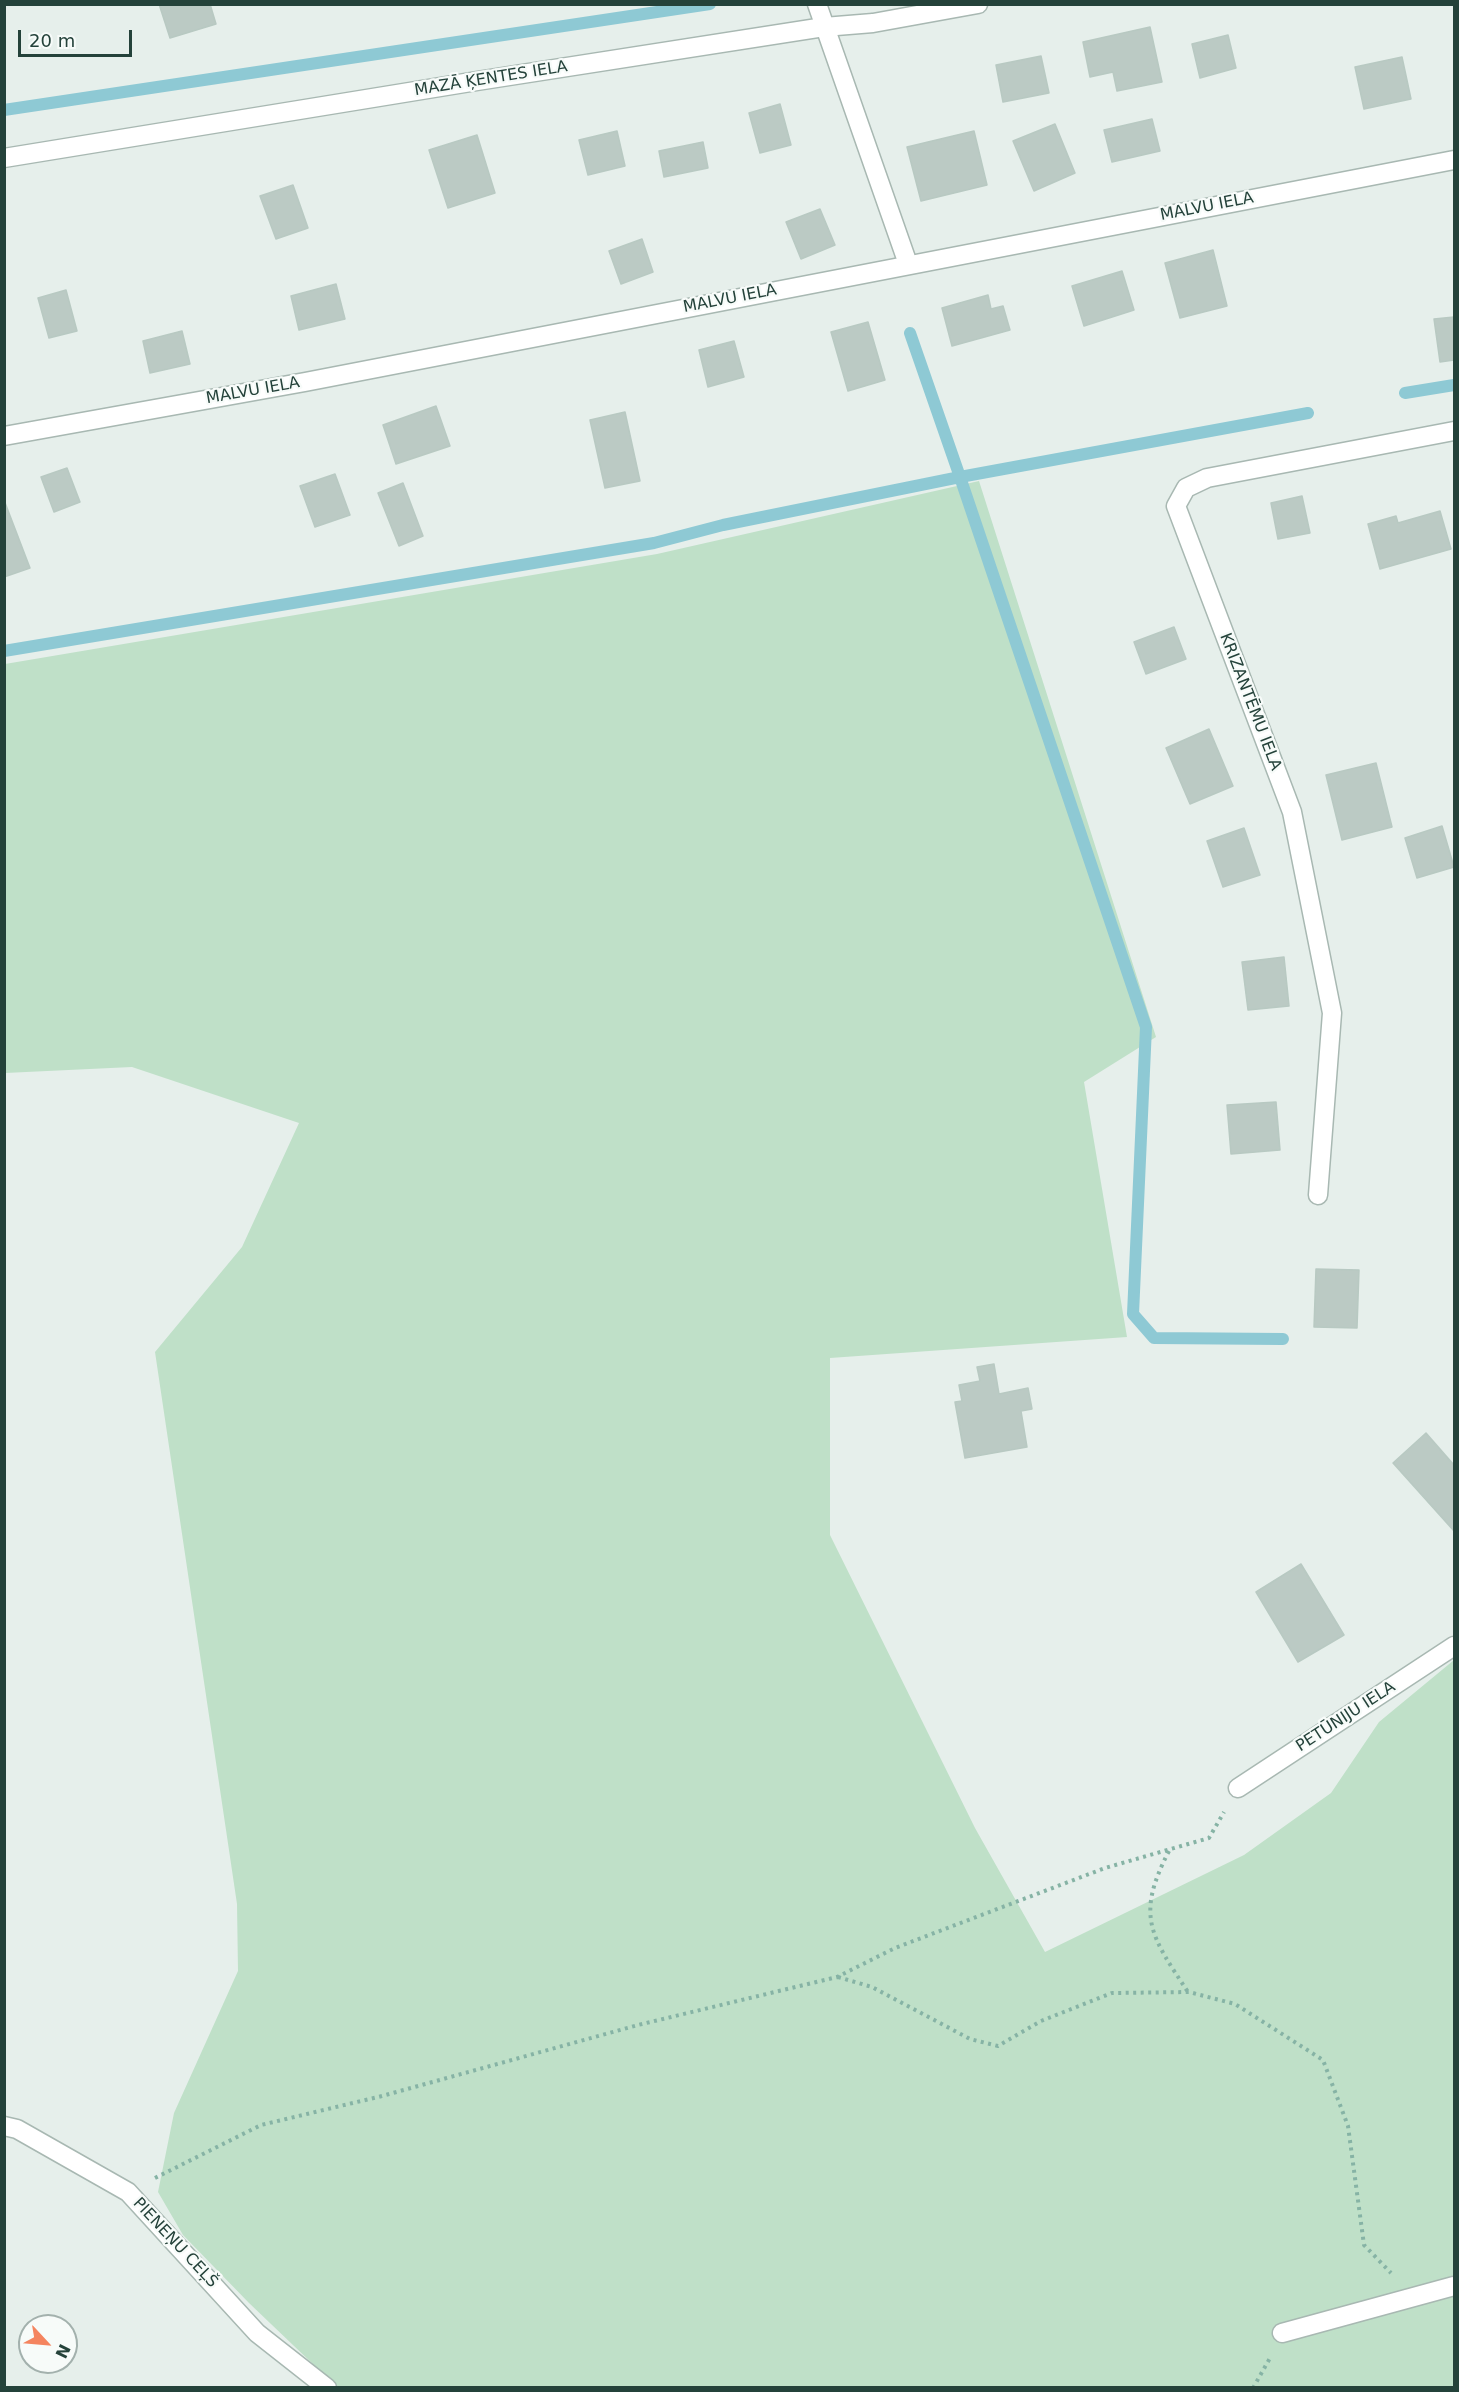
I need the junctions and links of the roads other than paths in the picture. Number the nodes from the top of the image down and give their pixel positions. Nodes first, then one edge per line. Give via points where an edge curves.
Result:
1 (817, 4) edge
2 (978, 4) edge
3 (824, 27) junction
4 (4, 158) edge
5 (1455, 160) edge
6 (908, 264) junction
7 (1455, 431) edge
8 (4, 436) edge
9 (1318, 1195) dead end
10 (1455, 1646) edge
11 (1238, 1788) road end
12 (4, 2126) edge
13 (1455, 2286) edge
14 (1282, 2333) dead end
15 (327, 2388) edge

1 - 3 street
2 - 3 street, MAZĀ ĶENTES IELA via 873,23
3 - 4 street, MAZĀ ĶENTES IELA
3 - 6 street
5 - 6 street, MALVU IELA
6 - 8 street, MALVU IELA via 305,382
7 - 9 street, KRIZANTĒMU IELA via 1207,478 1186,488 1176,506 1292,812 1332,1013
10 - 11 street, PETŪNIJU IELA
12 - 15 street, PIENEŅU CEĻŠ via 17,2129 128,2192 257,2333
13 - 14 street

